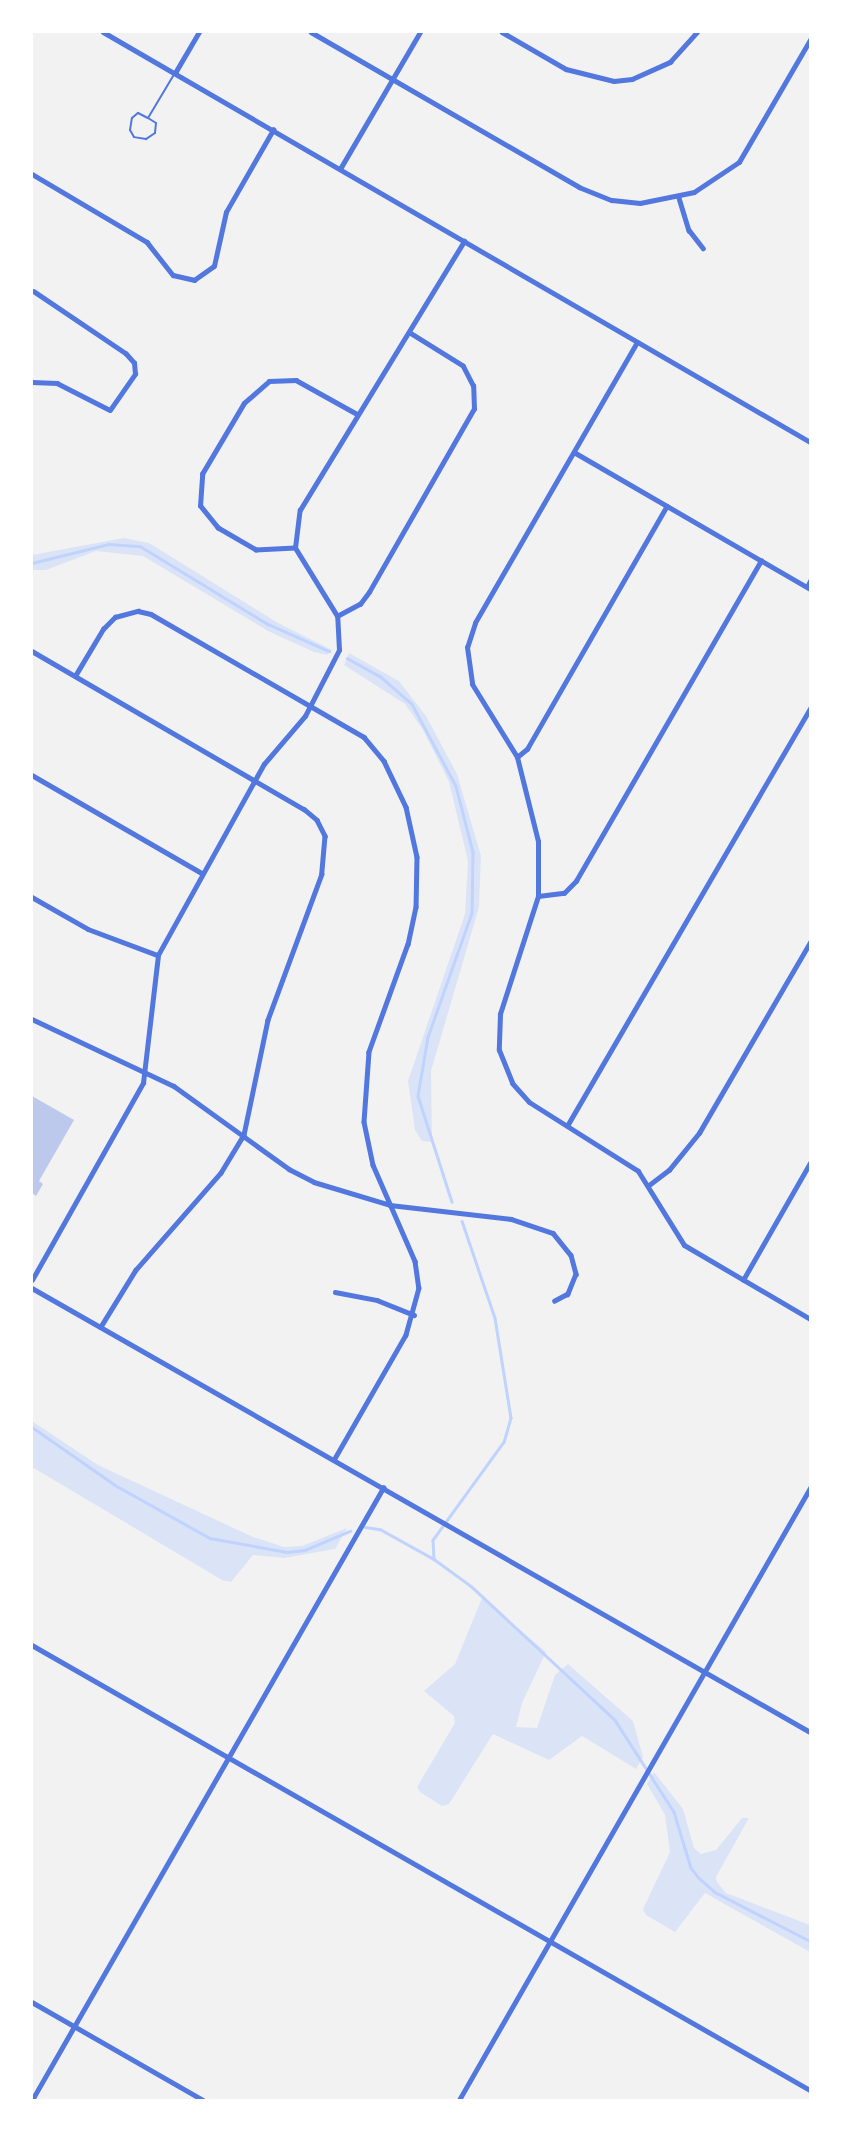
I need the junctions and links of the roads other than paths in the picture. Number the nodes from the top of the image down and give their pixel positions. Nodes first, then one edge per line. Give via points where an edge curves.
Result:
1 (103, 32) edge
2 (199, 32) edge
3 (311, 32) edge
4 (420, 32) edge
5 (502, 32) edge
6 (698, 32) edge
7 (810, 40) edge
8 (175, 73) junction
9 (392, 79) junction
10 (148, 118) junction
11 (273, 130) junction
12 (340, 169) junction
13 (32, 174) edge
14 (679, 198) junction
15 (464, 241) junction
16 (703, 248) dead end
17 (34, 292) dead end
18 (410, 333) junction
19 (637, 342) junction
20 (32, 382) edge
21 (357, 414) junction
22 (810, 442) edge
23 (574, 452) junction
24 (667, 506) junction
25 (295, 548) junction
26 (761, 561) junction
27 (810, 581) edge
28 (809, 588) edge
29 (337, 616) junction
30 (32, 651) edge
31 (75, 676) junction
32 (311, 706) junction
33 (810, 708) edge
34 (517, 757) junction
35 (32, 775) edge
36 (254, 780) junction
37 (202, 873) junction
38 (538, 896) junction
39 (32, 897) edge
40 (810, 942) edge
41 (158, 955) junction
42 (32, 1019) edge
43 (146, 1072) junction
44 (567, 1126) junction
45 (244, 1135) junction
46 (810, 1163) edge
47 (649, 1185) junction
48 (390, 1205) junction
49 (32, 1280) edge
50 (743, 1280) junction
51 (32, 1287) edge
52 (334, 1292) dead end
53 (555, 1301) dead end
54 (414, 1315) junction
55 (810, 1319) edge
56 (101, 1327) junction
57 (334, 1460) junction
58 (383, 1488) junction
59 (810, 1488) edge
60 (32, 1645) edge
61 (704, 1671) junction
62 (810, 1732) edge
63 (229, 1757) junction
64 (550, 1941) junction
65 (32, 2002) edge
66 (74, 2026) junction
67 (810, 2090) edge
68 (32, 2100) edge
69 (203, 2101) edge
70 (459, 2101) edge

1 - 8 street
2 - 8 street
3 - 9 street
4 - 9 street
5 - 6 street via 582,76 632,79 670,62
7 - 14 street via 749,150 716,181
8 - 10 lane
8 - 11 street
9 - 12 street
9 - 14 street via 595,195 640,203
10 - 10 lane via 156,123 155,133 146,139 134,137 132,118 138,113
11 - 12 street
11 - 13 street via 226,212 214,265 194,280 173,275 147,242
12 - 15 street
14 - 16 street via 689,230
15 - 18 street
15 - 19 street
17 - 20 street via 125,354 134,363 135,374 110,410 57,383
18 - 21 street
18 - 29 street via 463,366 473,386 474,409 369,592 360,604
19 - 22 street
19 - 23 street
21 - 25 street via 300,510
21 - 25 street via 306,384 269,381 244,403 202,474 200,506 218,528 256,550
23 - 24 street
23 - 34 street via 475,623 467,646 472,684
24 - 26 street
24 - 34 street via 527,749
25 - 29 street
26 - 28 street
26 - 38 street via 576,881 564,893
27 - 28 street
29 - 32 street via 340,650
30 - 31 street
31 - 32 street via 107,624 138,611 160,618
31 - 36 street
32 - 36 street
32 - 48 street via 373,747 401,792 415,841 416,907 408,944 369,1052 363,1099 368,1146
33 - 44 street
34 - 38 street via 534,815
35 - 37 street
36 - 37 street
36 - 45 street via 311,814 325,845 310,913 268,1020
37 - 41 street
38 - 44 street via 500,1014 498,1039 507,1074 518,1091
39 - 41 street via 88,929
40 - 47 street via 699,1133 669,1170
41 - 43 street via 150,989
42 - 43 street
43 - 45 street via 202,1102
43 - 49 street via 130,1109
44 - 47 street via 626,1160
45 - 48 street via 314,1182
45 - 56 street via 220,1173 136,1270
46 - 50 street
47 - 50 street via 684,1245
48 - 53 street via 512,1219 553,1233 571,1255 576,1273 568,1294
48 - 54 street via 415,1261 419,1288
50 - 55 street
51 - 56 street
52 - 54 street via 377,1300
54 - 57 street
56 - 57 street
57 - 58 street
58 - 61 street
58 - 63 street
59 - 61 street
60 - 63 street
61 - 62 street
61 - 64 street
63 - 64 street
63 - 66 street
64 - 67 street
64 - 70 street
65 - 66 street
66 - 68 street
66 - 69 street

